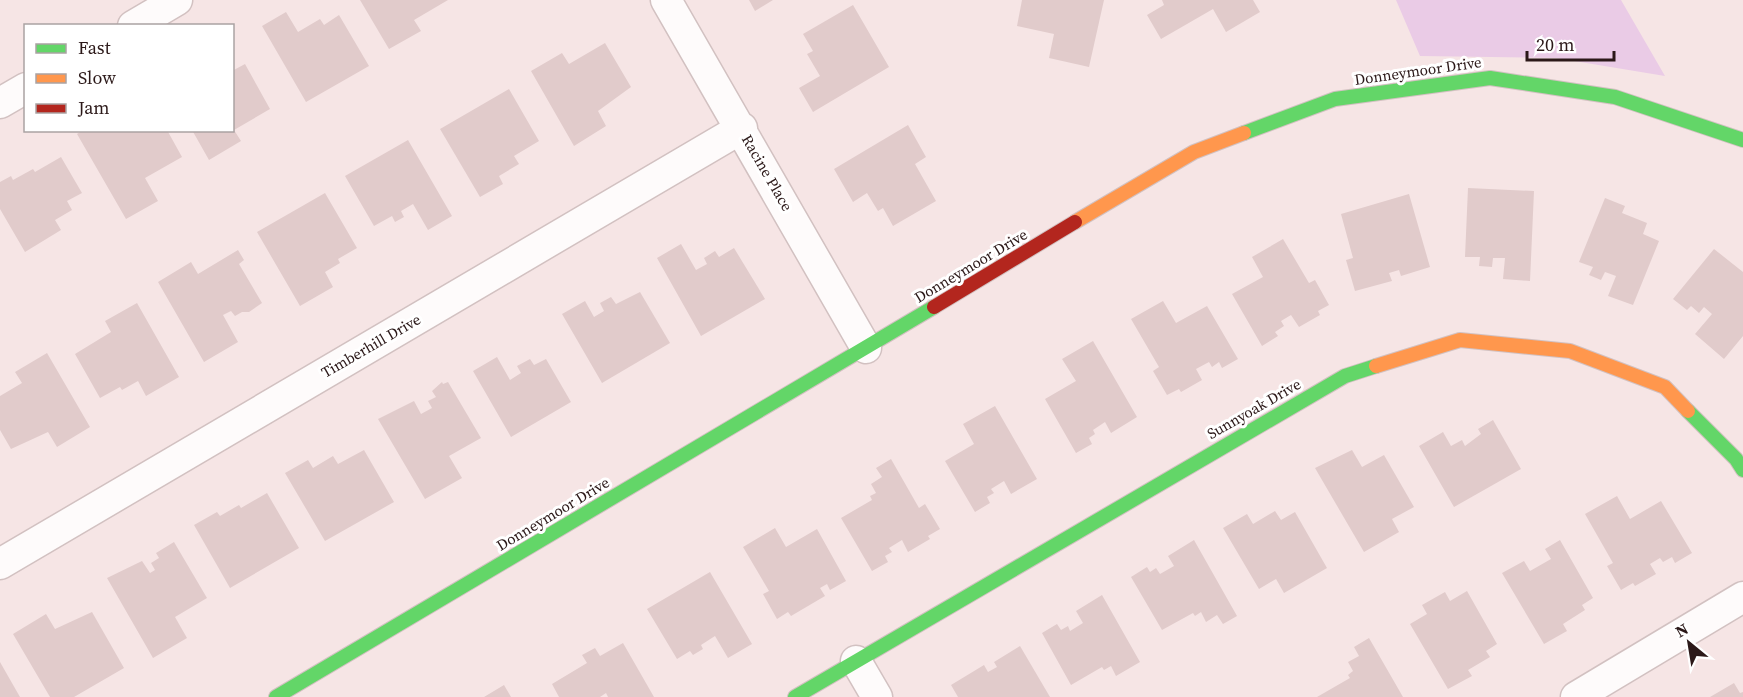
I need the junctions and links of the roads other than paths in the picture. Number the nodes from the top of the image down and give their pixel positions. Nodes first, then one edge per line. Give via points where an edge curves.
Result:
1 (177, 0) edge
2 (666, 0) edge
3 (136, 24) edge
4 (24, 89) edge
5 (0, 103) edge
6 (742, 128) junction
7 (1743, 140) edge
8 (866, 348) junction
9 (1743, 470) edge
10 (0, 564) edge
11 (1743, 597) edge
12 (856, 661) junction
13 (276, 697) edge
14 (795, 697) edge
15 (877, 697) edge
16 (1576, 697) edge

1 - 3 street
2 - 6 street, Racine Place
4 - 5 street
6 - 8 street, Racine Place
6 - 10 street, Timberhill Drive
7 - 8 street, Donneymoor Drive via 1615,97 1490,78 1335,99 1194,152
8 - 13 street, Donneymoor Drive
9 - 12 street, Sunnyoak Drive via 1665,387 1570,351 1460,340 1345,376
11 - 16 street
12 - 14 street, Sunnyoak Drive
12 - 15 street

